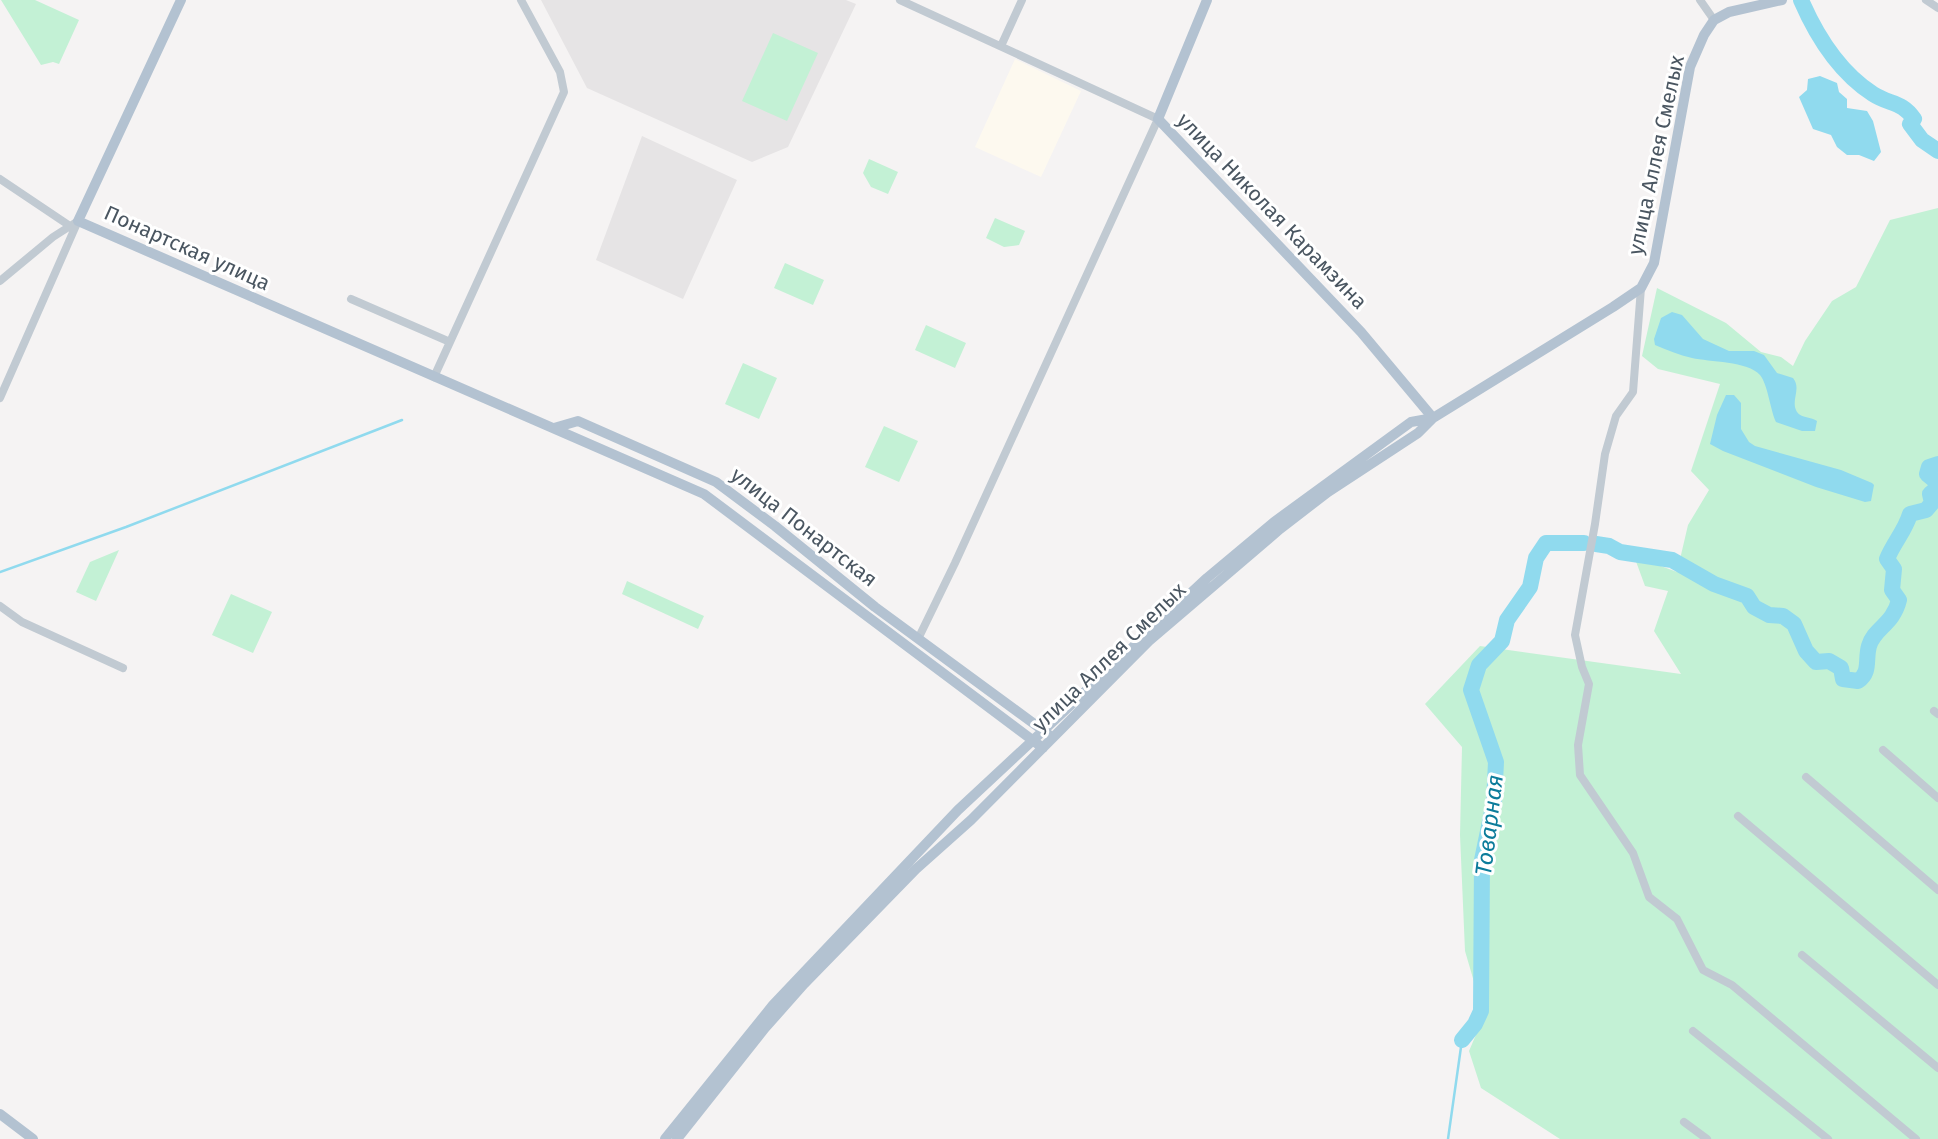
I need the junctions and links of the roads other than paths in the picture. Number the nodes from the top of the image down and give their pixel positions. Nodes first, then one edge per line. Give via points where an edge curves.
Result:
1 (181, 0) edge
2 (521, 0) edge
3 (900, 0) edge
4 (1022, 0) edge
5 (1207, 0) edge
6 (1700, 0) edge
7 (1782, 0) edge
8 (1926, 0) edge
9 (1938, 8) edge
10 (1714, 20) junction
11 (1001, 46) junction
12 (1158, 118) junction
13 (0, 179) edge
14 (74, 224) junction
15 (0, 281) edge
16 (1641, 288) junction
17 (352, 299) dead end
18 (281, 311) joint
19 (450, 342) junction
20 (434, 377) junction
21 (0, 398) edge
22 (1433, 418) junction
23 (578, 421) junction
24 (554, 428) junction
25 (571, 436) junction
26 (0, 606) edge
27 (875, 607) junction
28 (867, 618) junction
29 (918, 639) junction
30 (123, 668) dead end
31 (1042, 730) junction
32 (1053, 738) junction
33 (1031, 740) junction
34 (1043, 748) junction
35 (1883, 750) dead end
36 (1806, 777) dead end
37 (1938, 798) edge
38 (1738, 816) dead end
39 (1938, 890) edge
40 (1802, 955) dead end
41 (1938, 985) edge
42 (1693, 1031) dead end
43 (1938, 1068) edge
44 (0, 1114) edge
45 (1684, 1122) dead end
46 (33, 1139) edge
47 (665, 1139) edge
48 (677, 1139) edge
49 (1707, 1139) edge
50 (1828, 1139) edge
51 (1916, 1139) edge

1 - 14 main road
2 - 19 street via 560,72 564,92
3 - 11 street, улица Николая Карамзина
4 - 11 street
5 - 12 main road
6 - 10 street
7 - 10 main road
8 - 9 street
10 - 16 main road, улица Аллея Смелых via 1690,67 1656,254
11 - 12 street, улица Николая Карамзина
12 - 22 main road, улица Николая Карамзина via 1361,332
12 - 29 street
13 - 14 street, Понартская улица
14 - 15 street
14 - 18 main road, Понартская улица
14 - 21 street
16 - 22 main road, улица Аллея Смелых
16 - 51 street, улица Аллея Смелых via 1633,392 1616,416 1605,454 1575,635 1589,684 1578,745 1580,775 1633,853 1648,897 1677,919 1703,970 1732,985
17 - 19 street
18 - 20 main road, улица Понартская
19 - 20 street
20 - 24 main road, улица Понартская
22 - 31 main road via 1411,422 1274,522
22 - 32 main road, улица Аллея Смелых via 1418,433 1328,492 1223,576 1149,641
23 - 24 main road
23 - 25 main road
23 - 27 main road, улица Понартская via 716,482
24 - 25 main road, улица Понартская
25 - 28 main road, улица Понартская via 704,494
26 - 30 street via 23,622
27 - 28 main road, улица Понартская
27 - 29 main road, улица Понартская
28 - 33 main road, улица Понартская
29 - 31 main road, улица Понартская
31 - 32 main road, улица Понартская
31 - 33 main road
32 - 34 main road, улица Аллея Смелых
33 - 34 main road, улица Понартская
33 - 47 main road via 773,1005
34 - 48 main road, улица Аллея Смелых via 804,984
35 - 37 street
36 - 39 street
38 - 41 street
40 - 43 street
42 - 50 street
44 - 46 main road
45 - 49 street

